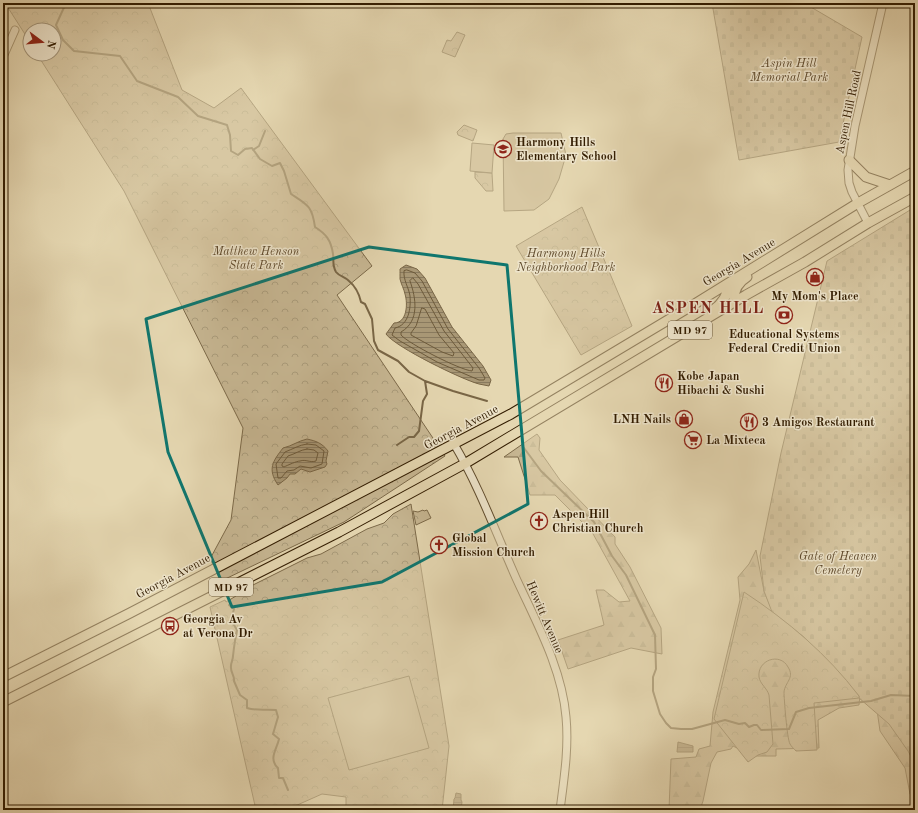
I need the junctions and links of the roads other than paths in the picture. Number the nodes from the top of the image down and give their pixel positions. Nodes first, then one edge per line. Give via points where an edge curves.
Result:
1 (883, 3) edge
2 (15, 30) dead end
3 (3, 57) edge
4 (849, 160) junction
5 (915, 171) edge
6 (890, 185) junction
7 (915, 197) edge
8 (858, 203) junction
9 (868, 223) junction
10 (772, 256) junction
11 (3, 270) edge
12 (729, 283) junction
13 (734, 303) junction
14 (3, 318) edge
15 (679, 337) junction
16 (454, 444) junction
17 (466, 463) junction
18 (3, 676) edge
19 (3, 702) edge
20 (560, 810) edge

1 - 4 street, Aspen Hill Road
2 - 3 street
4 - 6 main road via 866,177
4 - 8 street, Aspen Hill Road via 849,183
5 - 6 main road, Georgia Avenue / MD 97
6 - 8 main road, Georgia Avenue / MD 97
7 - 9 main road, MD 97
8 - 9 street, Aspen Hill Road
8 - 10 main road, Georgia Avenue / MD 97
9 - 13 main road, MD 97
10 - 12 main road, Georgia Avenue / MD 97
10 - 13 main road via 768,263 738,284 733,296
11 - 14 street
12 - 15 main road via 723,302 682,330
12 - 16 main road, Georgia Avenue / MD 97 via 511,414
13 - 15 main road, MD 97
15 - 17 main road, MD 97
16 - 17 street, Hewitt Avenue
16 - 18 main road, Georgia Avenue / MD 97 via 130,613
17 - 19 main road, MD 97 via 333,535
17 - 20 street, Hewitt Avenue via 550,654 561,686 568,734

